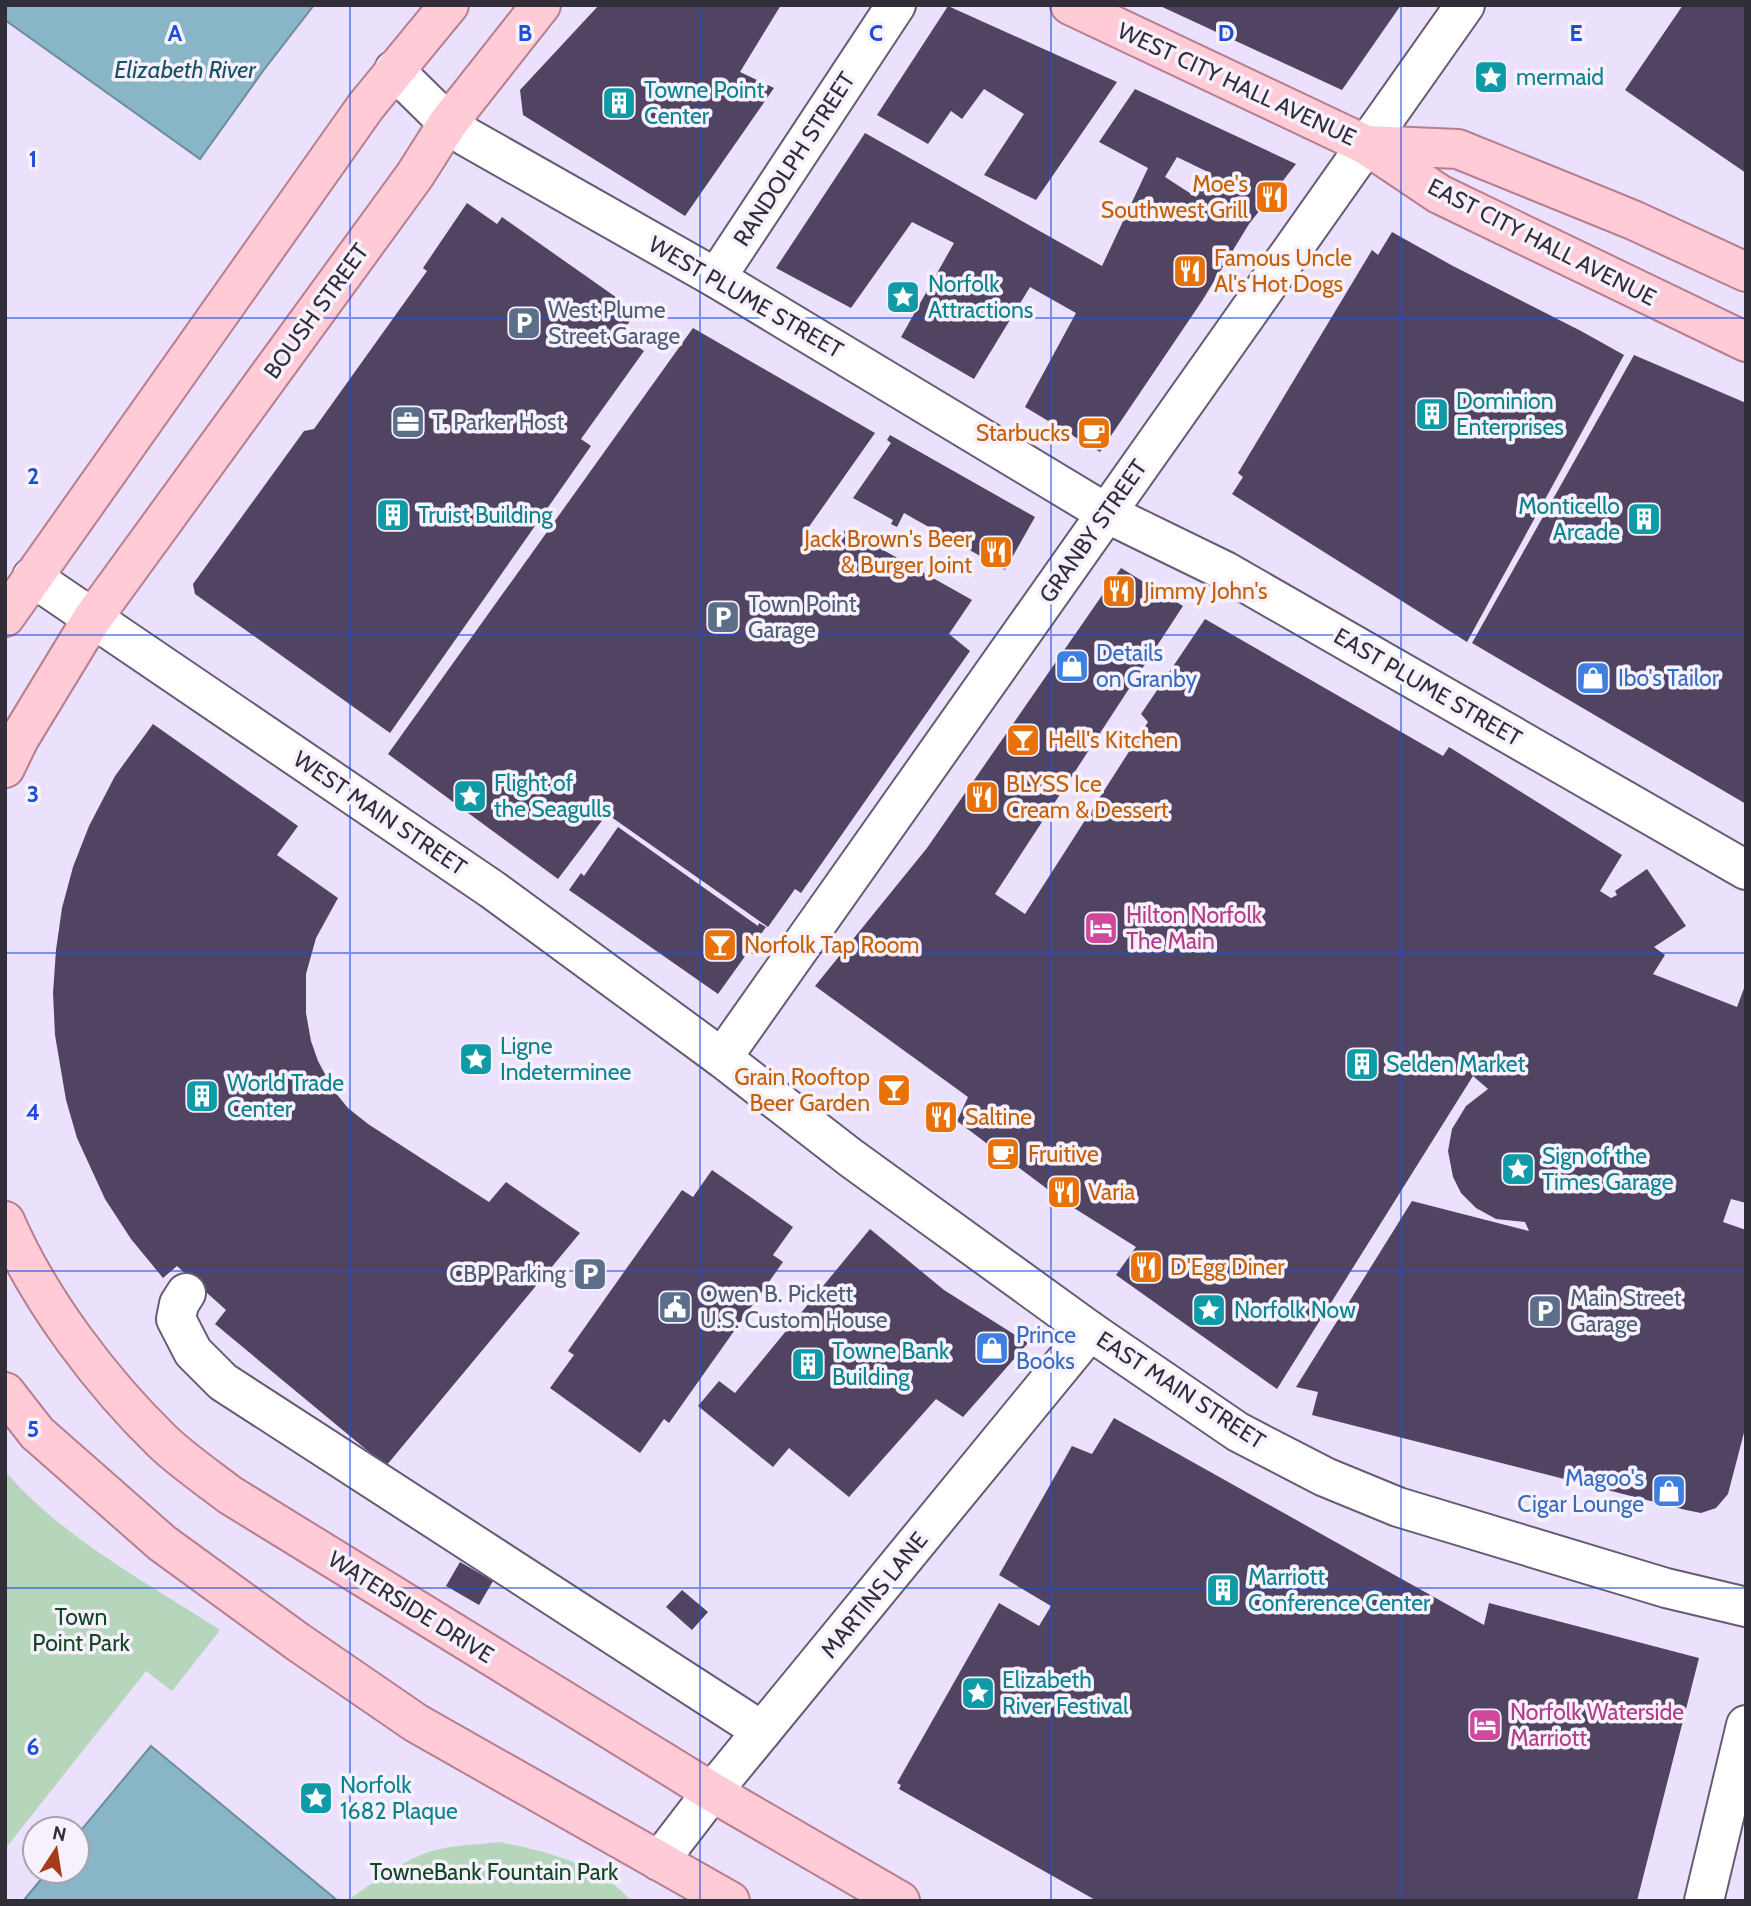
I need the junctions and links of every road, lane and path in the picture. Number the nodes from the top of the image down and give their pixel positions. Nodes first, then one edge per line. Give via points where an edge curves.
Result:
1 (449, 5) edge
2 (541, 5) edge
3 (896, 5) edge
4 (1070, 5) edge
5 (1465, 5) edge
6 (1119, 15) edge
7 (394, 70) junction
8 (448, 123) junction
9 (1366, 145) junction
10 (1746, 272) edge
11 (716, 278) junction
12 (1746, 342) edge
13 (1106, 513) junction
14 (32, 577) junction
15 (5, 617) edge
16 (92, 620) junction
17 (5, 768) edge
18 (1746, 870) edge
19 (722, 1058) junction
20 (5, 1221) edge
21 (186, 1293) dead end
22 (1090, 1331) junction
23 (5, 1392) edge
24 (1746, 1607) edge
25 (1746, 1725) edge
26 (762, 1731) junction
27 (712, 1792) junction
28 (659, 1861) junction
29 (730, 1901) edge
30 (899, 1901) edge
31 (1704, 1901) edge

1 - 7 main road
2 - 8 main road, BOUSH STREET
3 - 11 street, RANDOLPH STREET
4 - 6 main road, WEST CITY HALL AVENUE
5 - 9 street, GRANBY STREET
6 - 9 main road, WEST CITY HALL AVENUE
7 - 8 street, WEST PLUME STREET
7 - 14 main road
8 - 11 street, WEST PLUME STREET
8 - 16 main road, BOUSH STREET
9 - 10 main road, EAST CITY HALL AVENUE via 1458,149
9 - 12 main road, EAST CITY HALL AVENUE via 1439,194
9 - 13 street, GRANBY STREET
11 - 13 street, WEST PLUME STREET
13 - 18 street, EAST PLUME STREET via 1237,578
13 - 19 street, GRANBY STREET
14 - 15 main road
14 - 16 street, WEST MAIN STREET
16 - 17 main road
16 - 19 street, WEST MAIN STREET via 493,890
19 - 22 street, EAST MAIN STREET
20 - 27 main road, WATERSIDE DRIVE via 42,1292 118,1396 165,1444 230,1496
21 - 26 street via 176,1320 193,1352 223,1382
22 - 24 street, EAST MAIN STREET via 1238,1432 1325,1477 1398,1507 1666,1588
22 - 26 street, MARTINS LANE
23 - 28 main road via 37,1433 162,1543 298,1642 416,1723
25 - 31 street
26 - 27 street, MARTINS LANE
27 - 28 street, MARTINS LANE
27 - 30 main road, WATERSIDE DRIVE
28 - 29 main road

